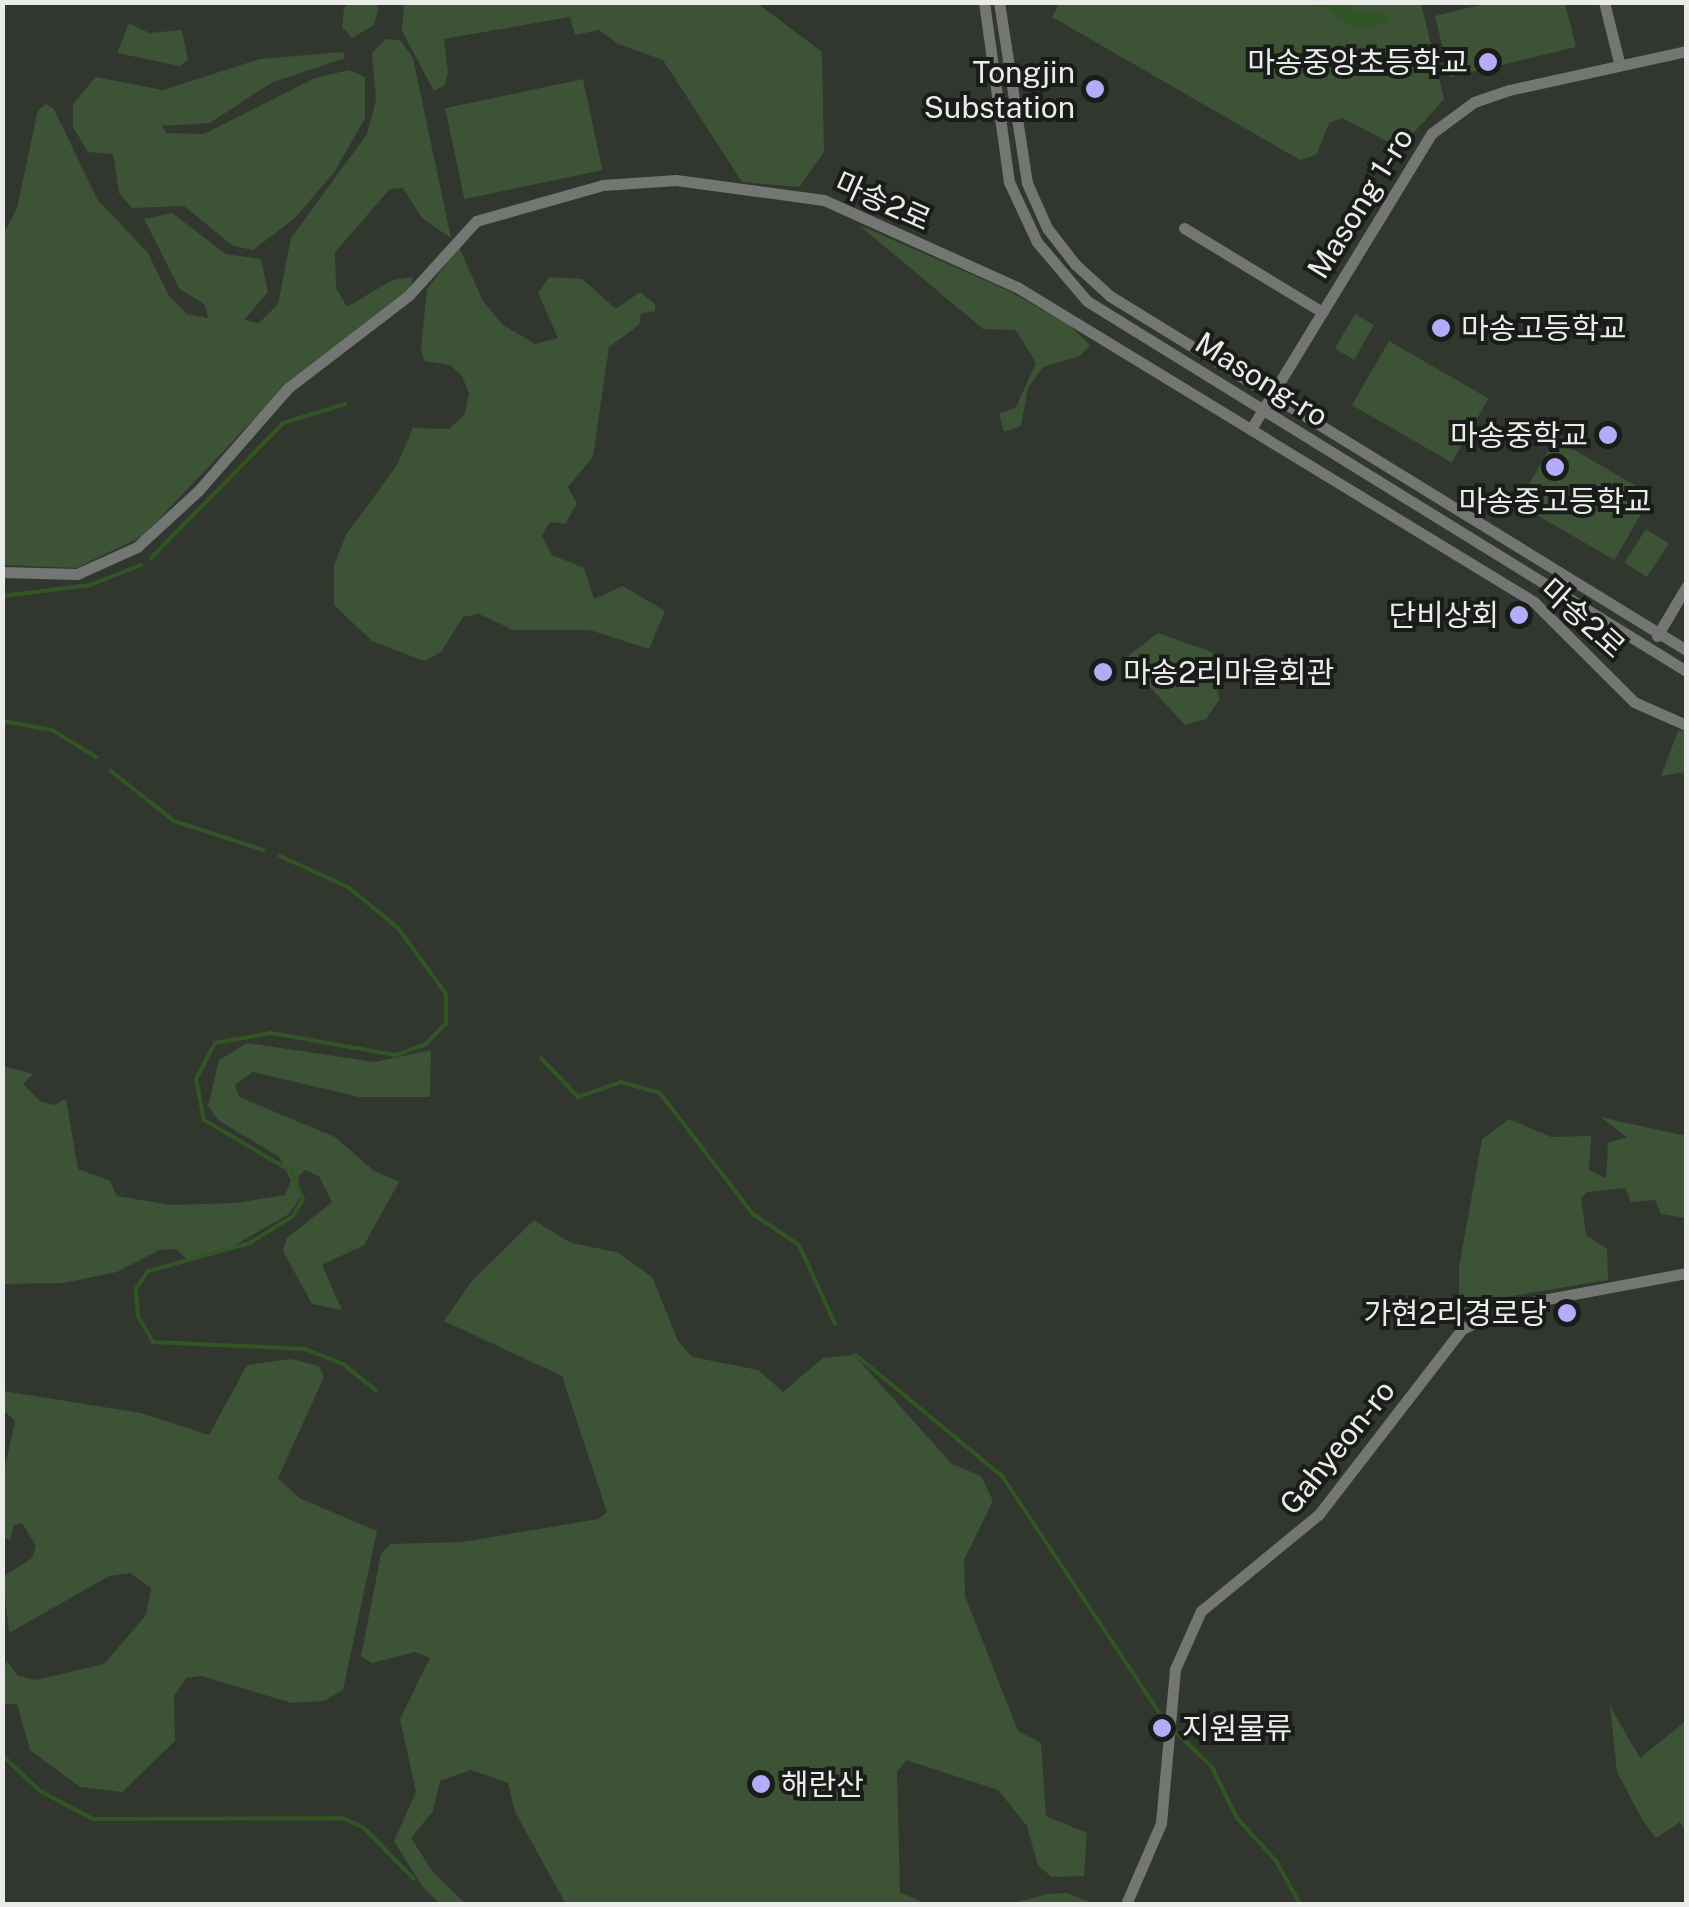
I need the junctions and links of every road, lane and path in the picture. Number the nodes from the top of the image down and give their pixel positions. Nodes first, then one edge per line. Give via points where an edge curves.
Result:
1 (984, 2) edge
2 (999, 2) edge
3 (1604, 2) edge
4 (1686, 50) edge
5 (1619, 62) junction
6 (1184, 228) dead end
7 (1322, 312) junction
8 (1272, 396) junction
9 (1264, 408) junction
10 (1251, 429) junction
11 (2, 572) edge
12 (1686, 587) edge
13 (1658, 634) junction
14 (1650, 648) junction
15 (1686, 650) edge
16 (1686, 671) edge
17 (1686, 724) edge
18 (1686, 1272) edge
19 (1126, 1904) edge

1 - 9 street, Masong-ro via 1009,182 1036,242 1087,300
2 - 8 street, Masong-ro via 1027,182 1047,228 1110,296
3 - 5 street
4 - 5 street, Masong 1-ro
5 - 7 street, Masong 1-ro via 1509,90 1451,116 1420,146
6 - 7 street
7 - 8 street, Masong 1-ro
8 - 9 street, Masong 1-ro
8 - 13 street, Masong-ro
9 - 10 street, Masong 1-ro
9 - 14 street, Masong-ro
10 - 11 street, 마송2로 via 1018,288 844,207 724,185 625,181 468,228 409,296 288,388 178,512 137,548 77,574
10 - 17 street, 마송2로 via 1534,602 1634,702
12 - 13 street
13 - 14 street
13 - 15 street, Masong-ro
14 - 16 street, Masong-ro
18 - 19 street, Gahyeon-ro via 1510,1306 1472,1322 1447,1344 1319,1514 1201,1610 1175,1668 1161,1823

